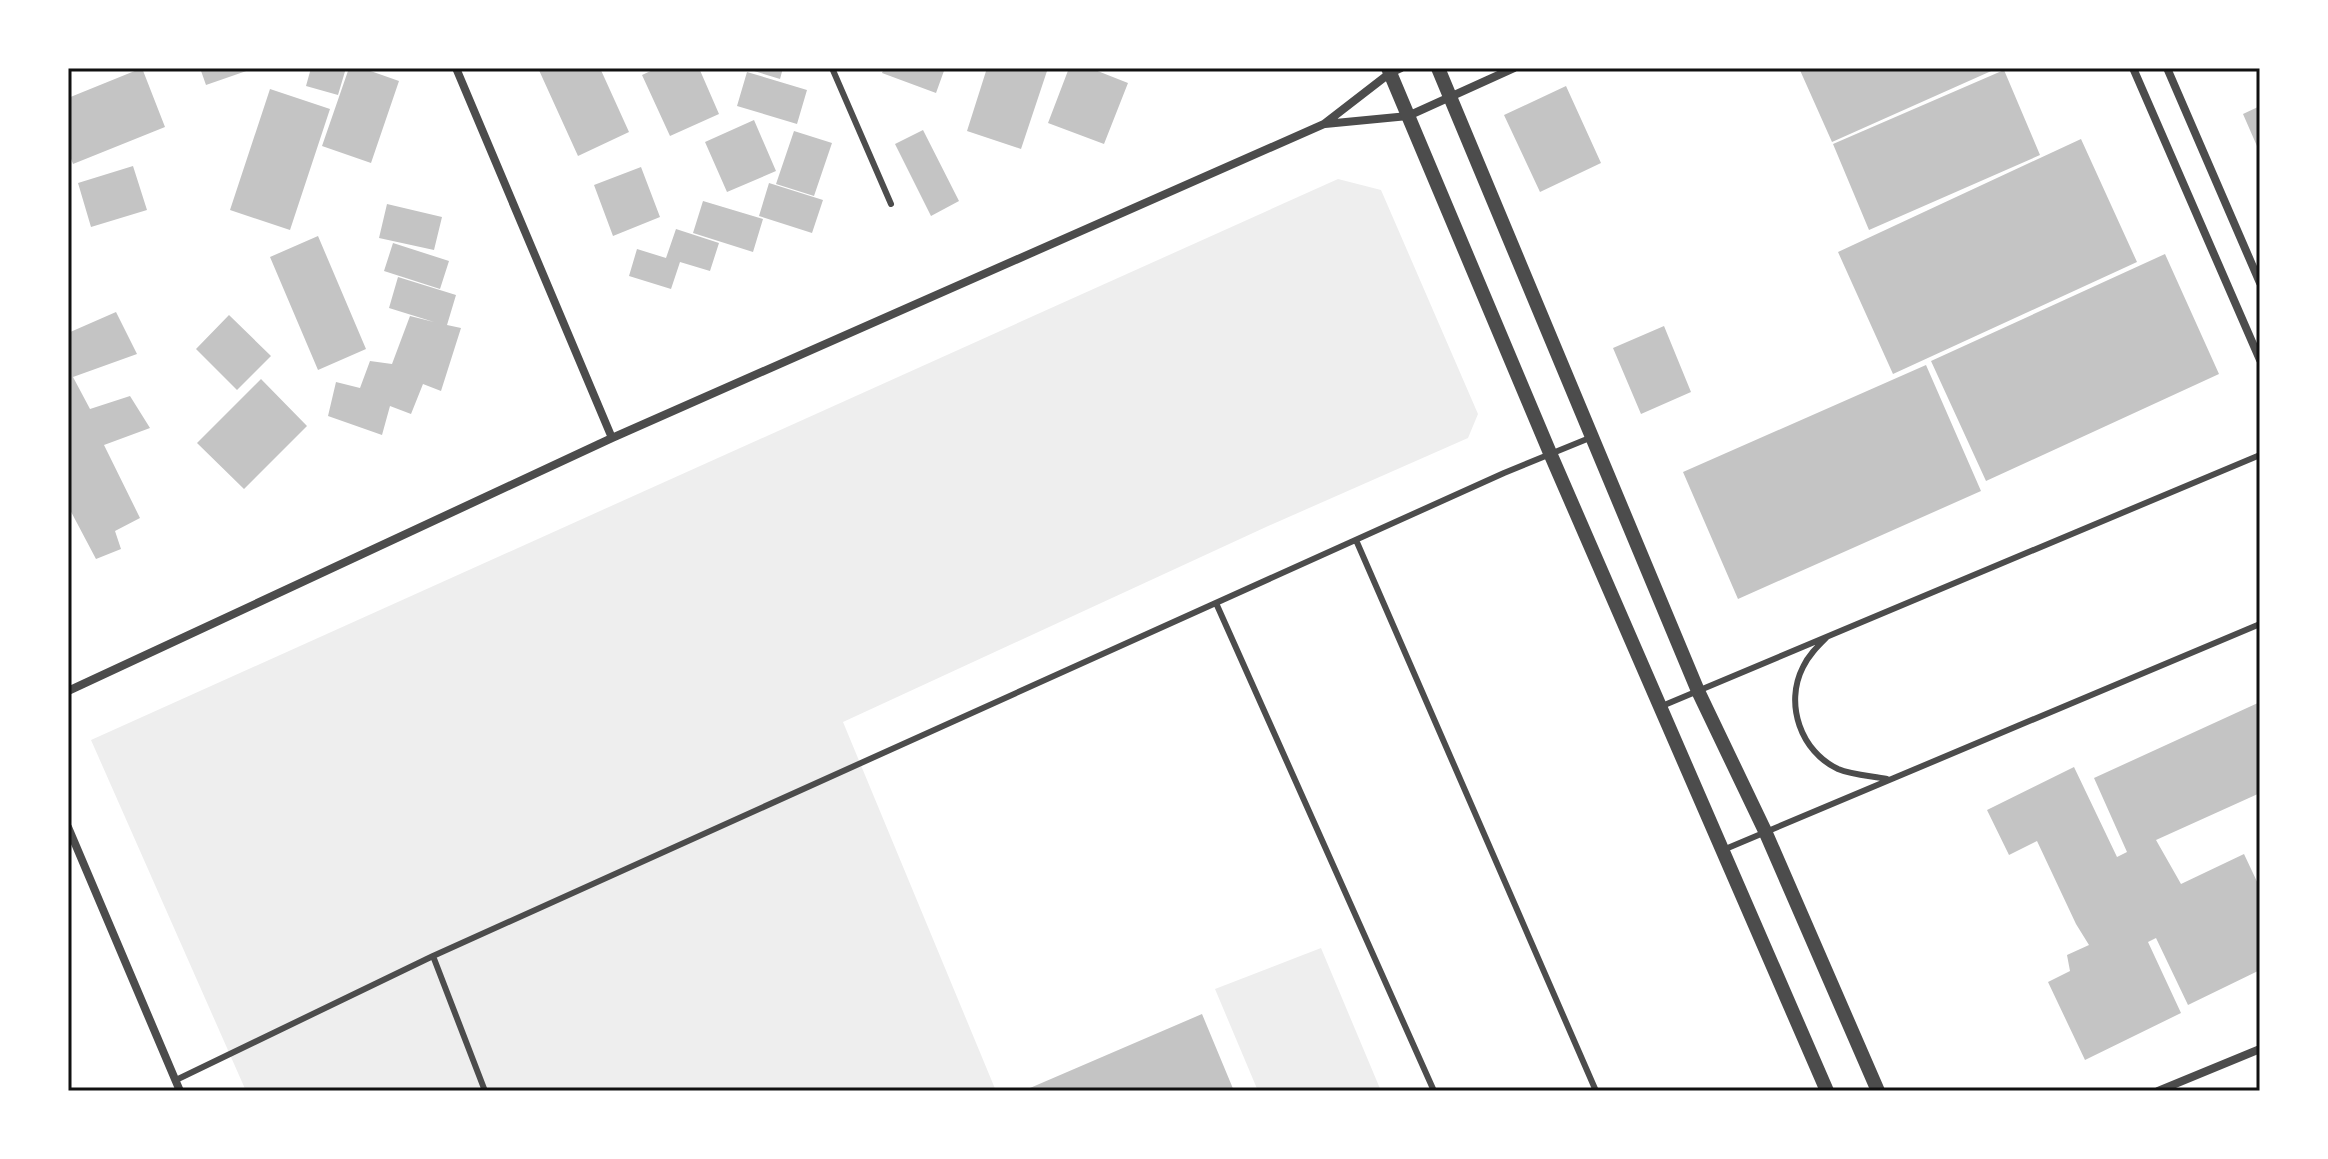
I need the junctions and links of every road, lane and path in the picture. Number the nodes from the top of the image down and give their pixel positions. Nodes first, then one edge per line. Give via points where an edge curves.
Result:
1 (456, 68) edge
2 (832, 68) edge
3 (1438, 68) edge
4 (1514, 68) edge
5 (2133, 68) edge
6 (2167, 68) edge
7 (1393, 70) edge
8 (1451, 97) junction
9 (1408, 116) junction
10 (1324, 124) junction
11 (891, 204) dead end
12 (2260, 283) edge
13 (2260, 360) edge
14 (1592, 437) junction
15 (612, 438) junction
16 (1550, 453) junction
17 (2260, 455) edge
18 (1356, 540) junction
19 (1216, 603) junction
20 (2260, 624) edge
21 (1830, 635) junction
22 (68, 691) edge
23 (1698, 691) junction
24 (1660, 707) junction
25 (1887, 779) junction
26 (68, 827) edge
27 (1765, 831) junction
28 (1723, 850) junction
29 (433, 956) junction
30 (2260, 1049) edge
31 (176, 1080) junction
32 (180, 1091) edge
33 (485, 1091) edge
34 (1434, 1091) edge
35 (1596, 1091) edge
36 (1827, 1091) edge
37 (1878, 1091) edge
38 (2158, 1091) edge

1 - 15 street
2 - 11 lane
3 - 8 street
4 - 8 street
5 - 13 street
6 - 12 street
7 - 9 street
7 - 10 street
8 - 9 street
8 - 14 street
9 - 10 street
9 - 16 street
10 - 15 street
14 - 16 lane
14 - 23 street
15 - 22 street
16 - 18 lane
16 - 24 street
17 - 21 lane
18 - 19 lane
18 - 35 lane
19 - 29 lane
19 - 34 lane
20 - 25 lane
21 - 23 lane
21 - 25 lane via 1801,670 1797,726 1818,757 1840,770
23 - 24 lane
23 - 27 street
24 - 28 street
25 - 27 lane
26 - 31 street
27 - 28 lane
27 - 37 street
28 - 36 street
29 - 31 lane
29 - 33 lane
30 - 38 street
31 - 32 street

